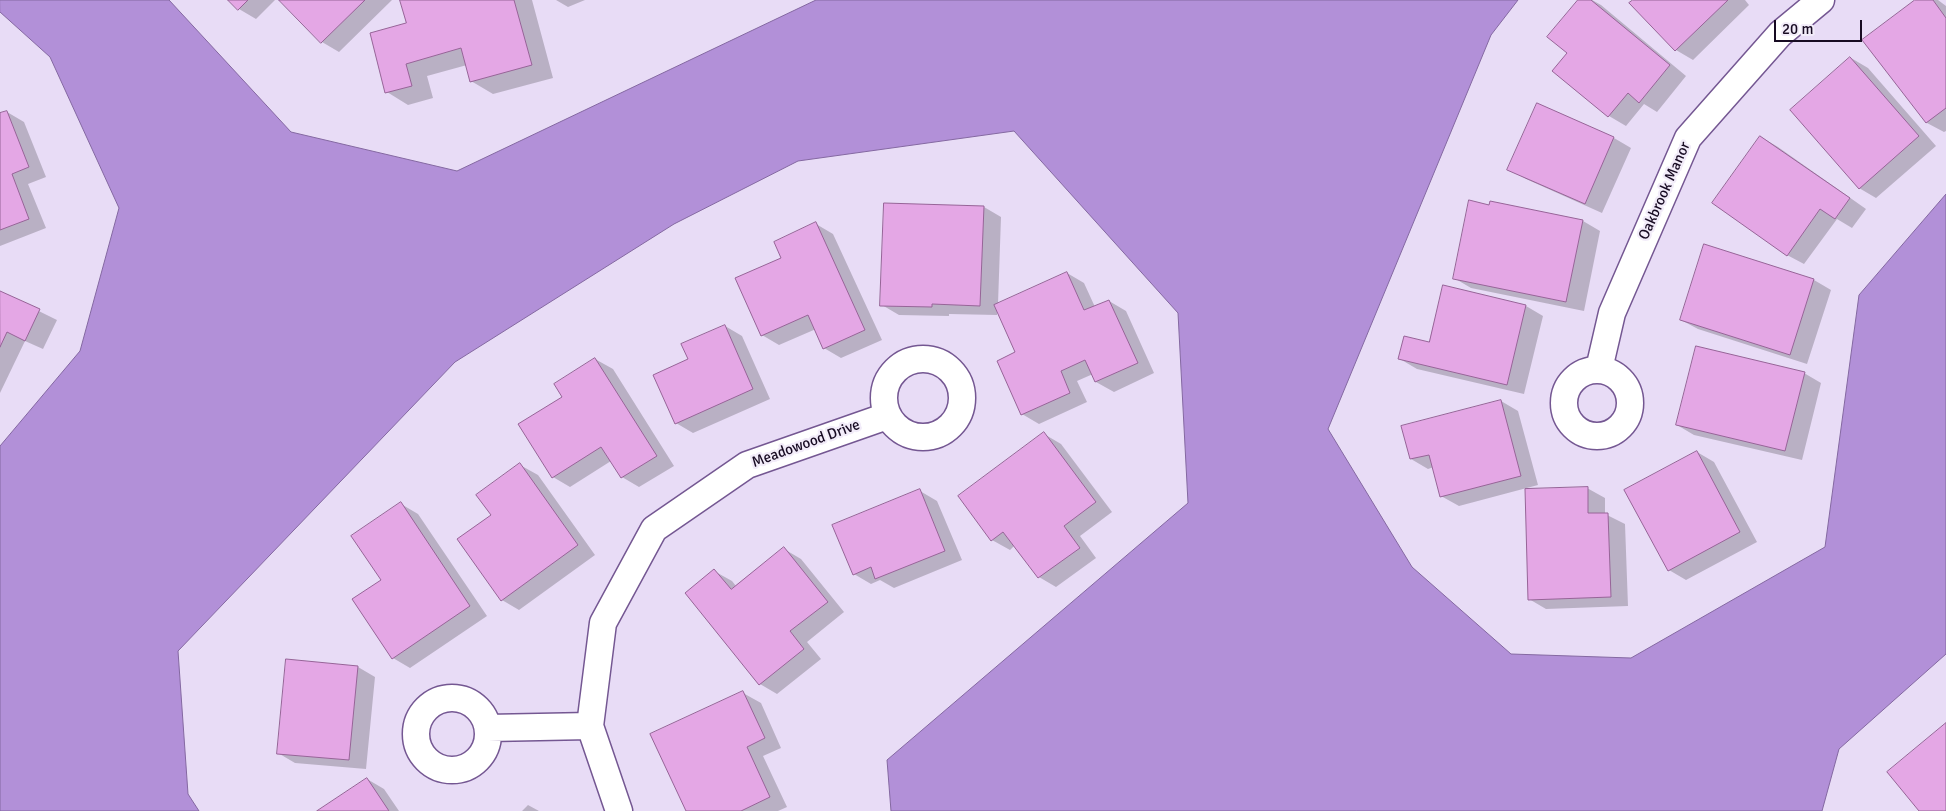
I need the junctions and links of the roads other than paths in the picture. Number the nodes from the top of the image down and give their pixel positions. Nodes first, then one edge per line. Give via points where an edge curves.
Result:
1 (1821, 0) edge
2 (1599, 369) dead end
3 (888, 416) dead end
4 (590, 726) junction
5 (488, 728) dead end
6 (619, 811) edge

1 - 2 street, Oakbrook Manor via 1780,34 1688,138 1612,313
3 - 4 street, Meadowood Drive via 747,465 654,529 603,623
4 - 5 street
4 - 6 street, Meadowood Drive

